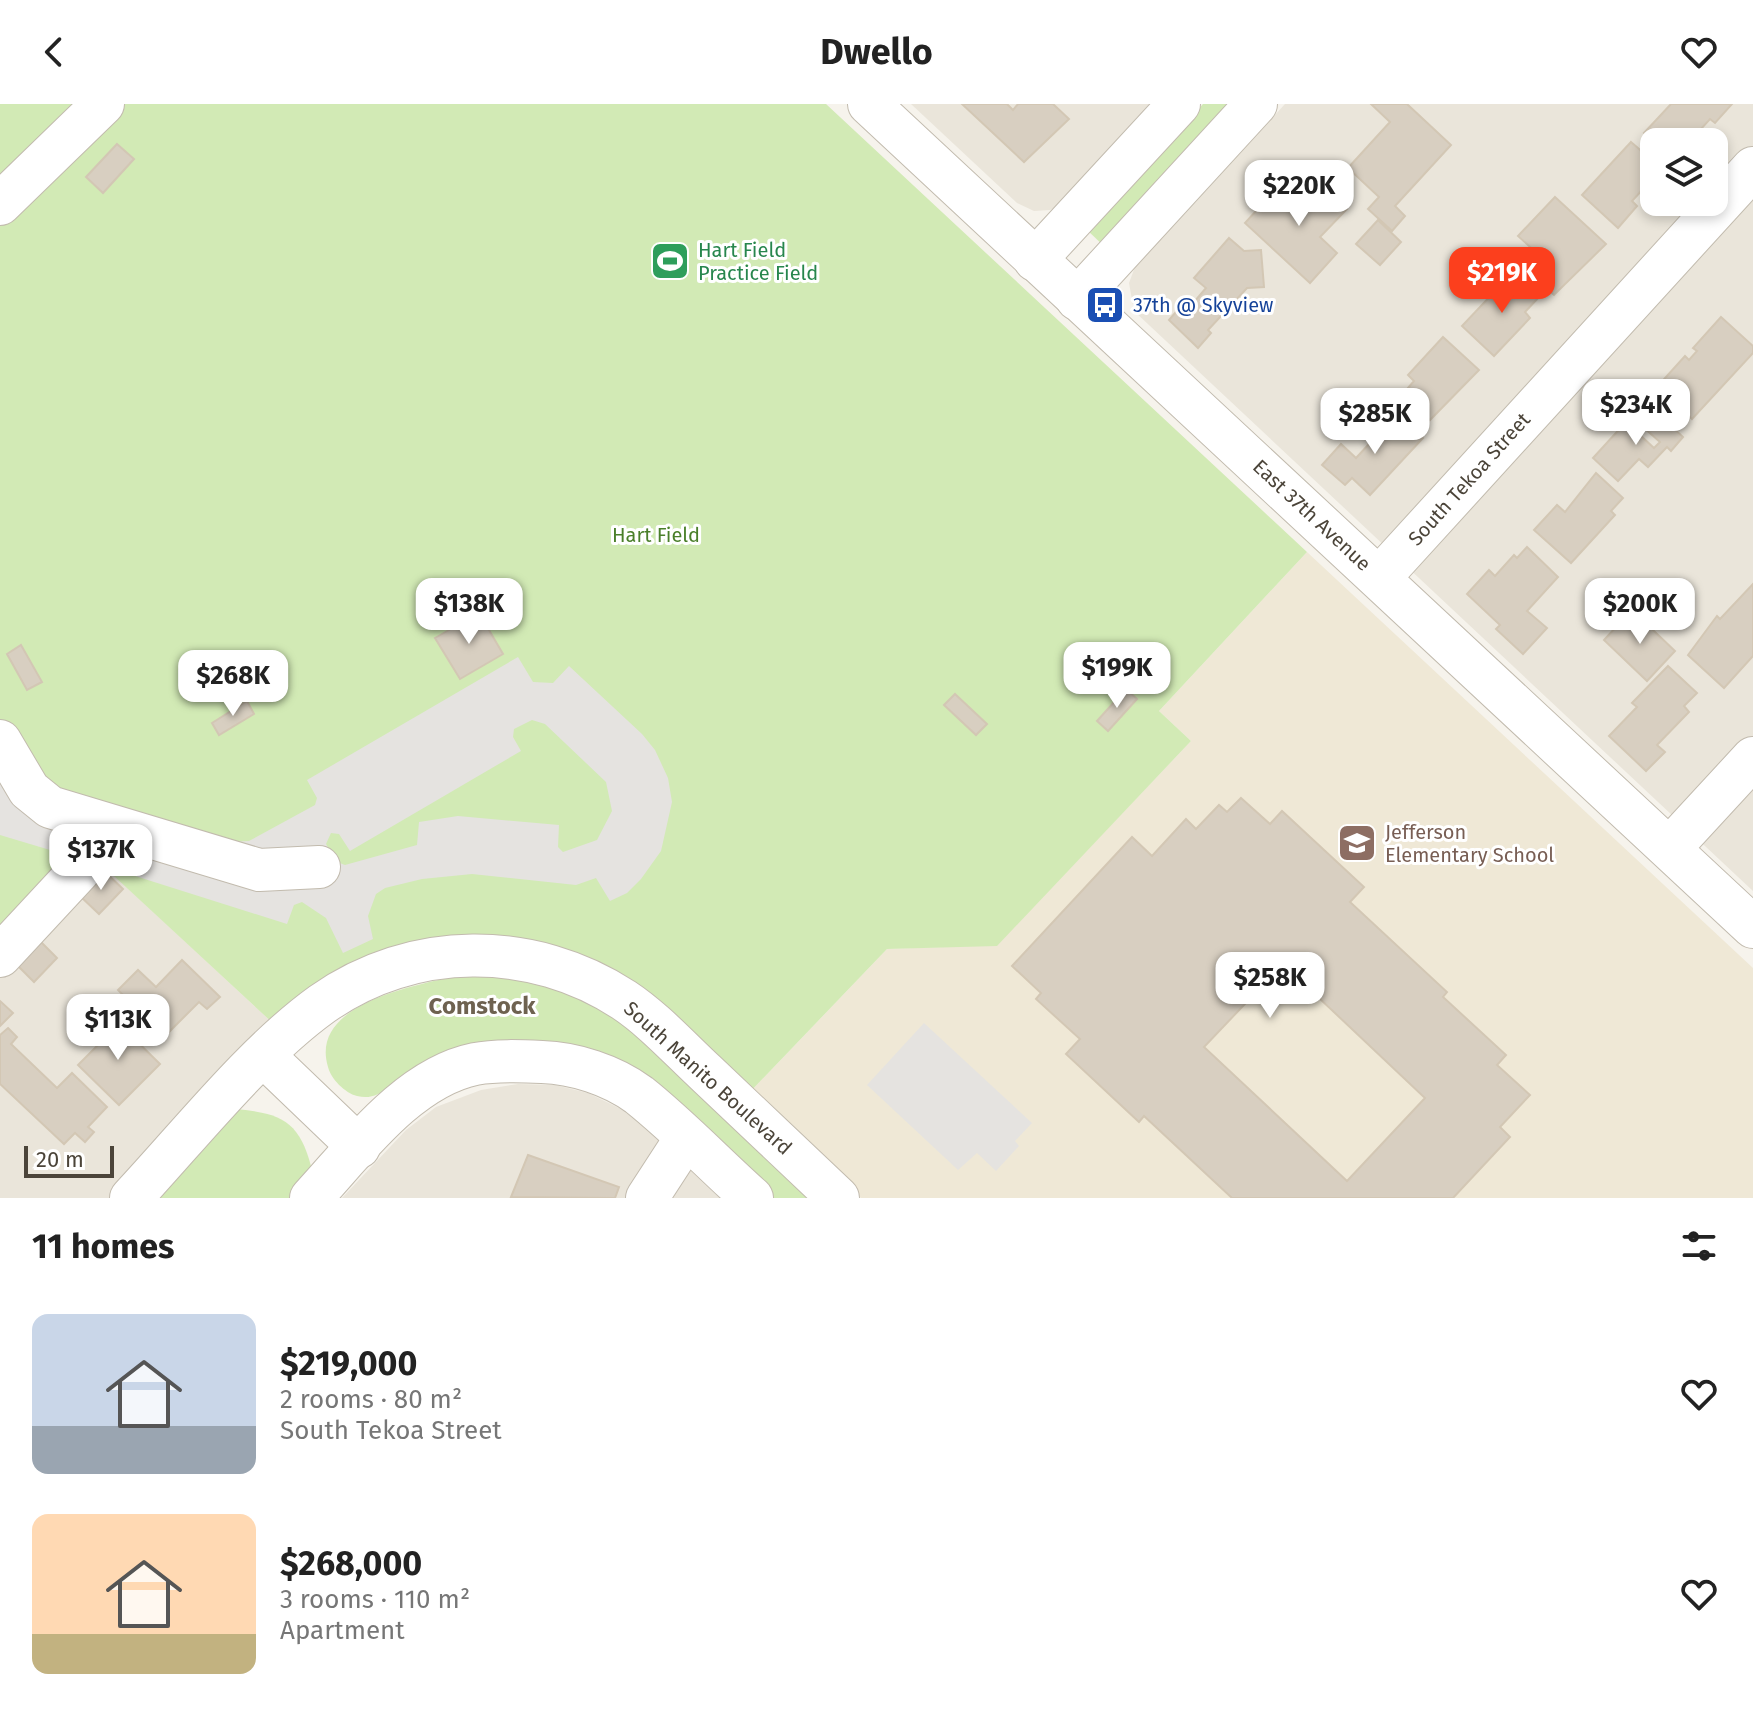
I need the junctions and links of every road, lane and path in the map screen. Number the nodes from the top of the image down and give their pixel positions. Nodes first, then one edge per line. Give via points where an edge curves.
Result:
1 (103, 104) edge
2 (869, 104) edge
3 (1179, 104) edge
4 (1256, 104) edge
5 (1753, 168) edge
6 (0, 204) edge
7 (1035, 260) junction
8 (1077, 299) junction
9 (1380, 577) junction
10 (0, 741) edge
11 (1753, 758) edge
12 (1670, 848) junction
13 (319, 867) dead end
14 (79, 871) dead end
15 (1753, 927) edge
16 (0, 956) edge
17 (264, 1056) junction
18 (686, 1138) junction
19 (359, 1147) junction
20 (131, 1198) edge
21 (311, 1198) edge
22 (647, 1198) edge
23 (752, 1198) edge
24 (838, 1198) edge

1 - 6 street
2 - 7 street, East 37th Avenue
3 - 7 street
4 - 8 street
5 - 9 street, South Tekoa Street
7 - 8 street, East 37th Avenue
8 - 9 street, East 37th Avenue
9 - 12 street, East 37th Avenue
10 - 13 street via 29,790 50,807 259,870
11 - 12 street
12 - 15 street, East 37th Avenue
14 - 16 street
17 - 19 street
17 - 20 street, South Manito Boulevard
17 - 24 street, South Manito Boulevard via 321,1005 367,977 407,963 495,954 539,962 625,1001
18 - 19 street via 612,1079 560,1063 517,1061 473,1065 433,1082 400,1105
18 - 22 street
18 - 23 street
19 - 21 street

